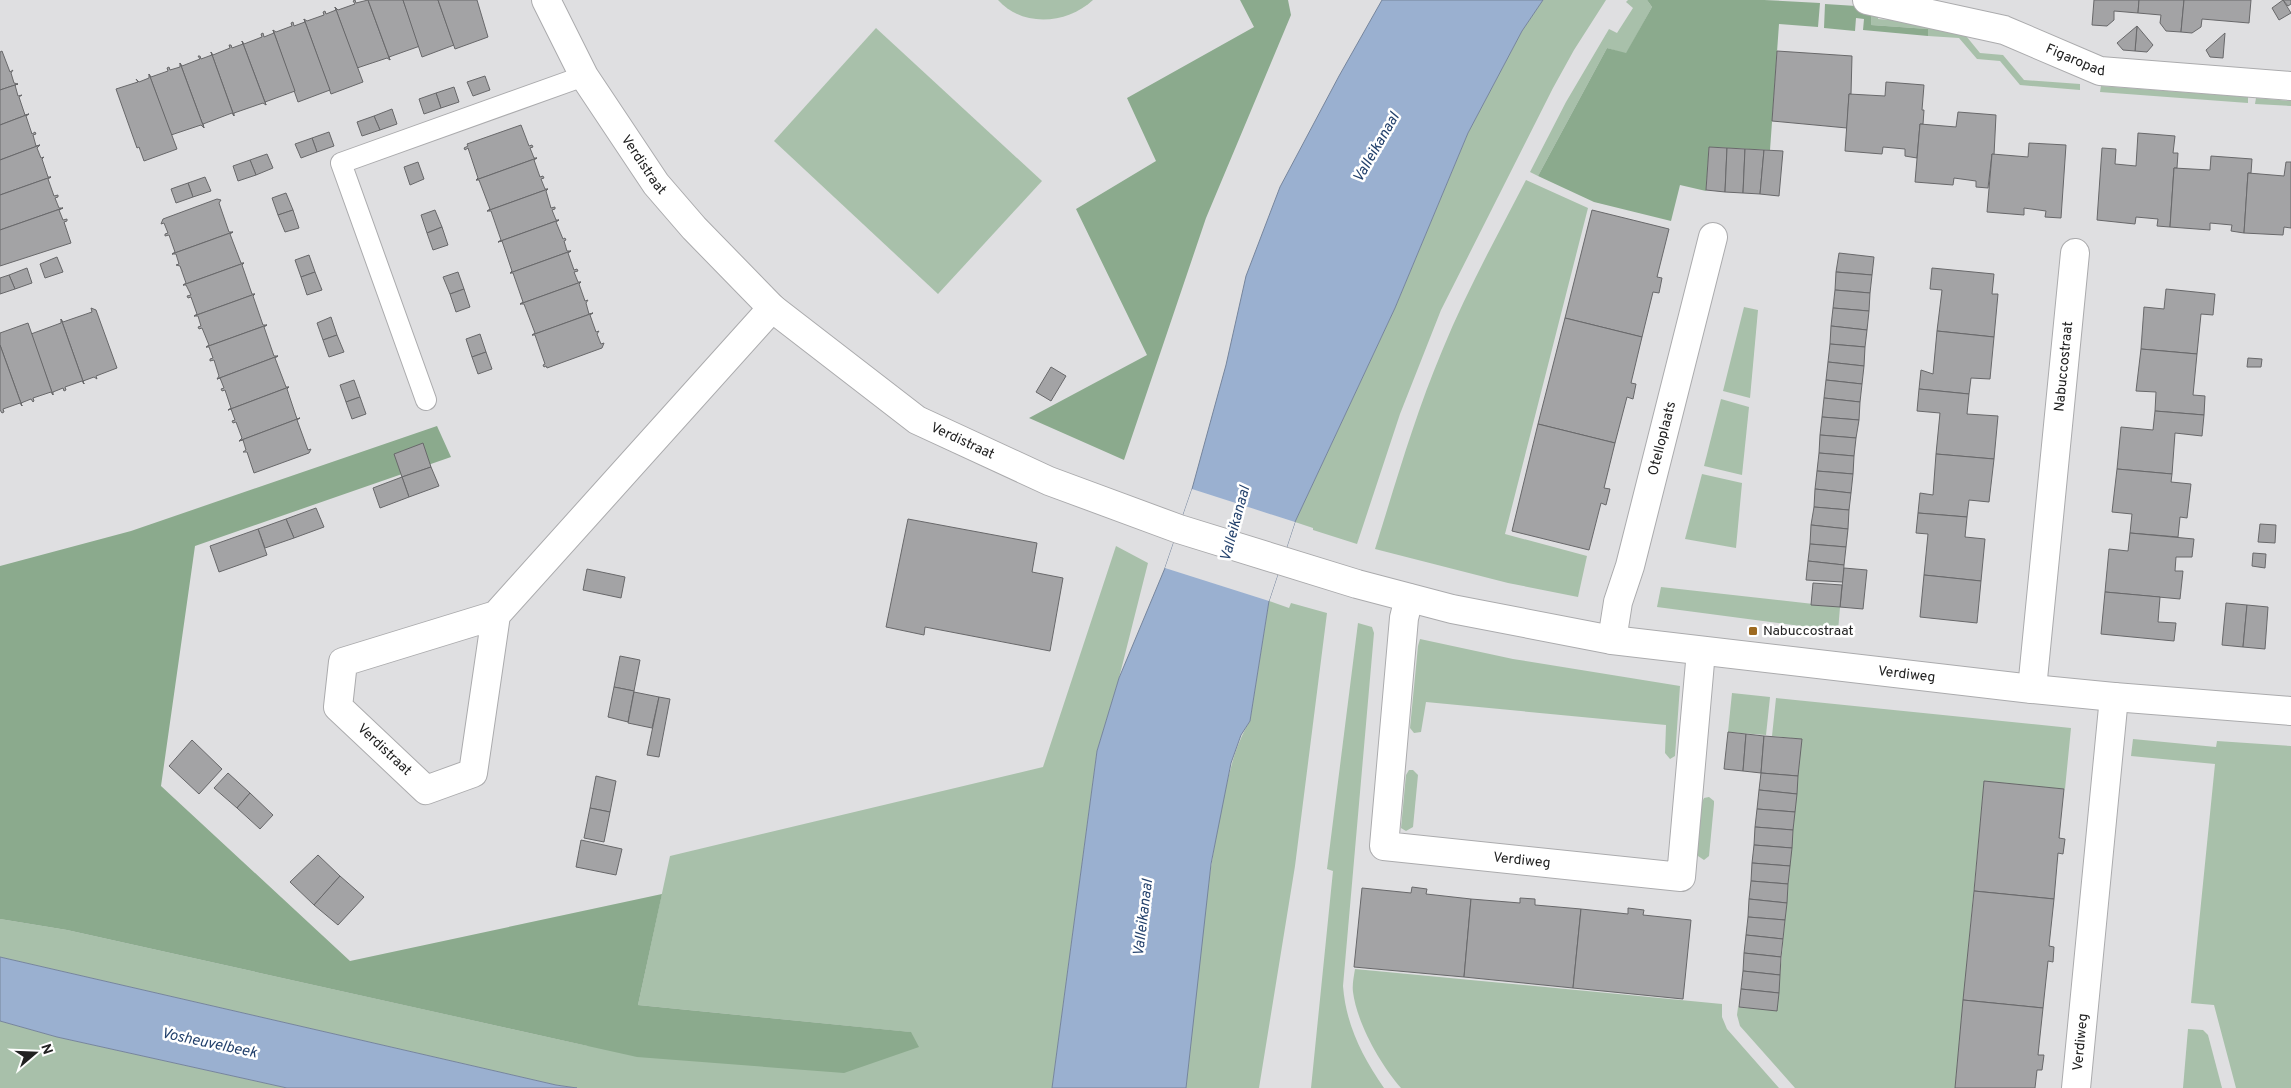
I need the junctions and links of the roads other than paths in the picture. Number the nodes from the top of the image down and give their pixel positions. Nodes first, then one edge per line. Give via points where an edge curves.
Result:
1 (546, 0) edge
2 (1867, 0) edge
3 (584, 76) junction
4 (2291, 86) edge
5 (1713, 237) dead end
6 (2075, 253) dead end
7 (772, 308) junction
8 (426, 400) dead end
9 (1179, 529) joint
10 (1409, 598) junction
11 (496, 615) junction
12 (1612, 640) junction
13 (1701, 651) junction
14 (2032, 689) junction
15 (2114, 697) junction
16 (2291, 710) edge
17 (2076, 1088) edge

1 - 3 street, Verdistraat
2 - 4 street, Figaropad via 2004,30 2100,71
3 - 7 street, Verdistraat via 656,184
3 - 8 lane via 341,163
5 - 12 street, Otelloplaats via 1630,566 1618,602
6 - 14 street, Nabuccostraat
7 - 9 street, Verdistraat via 917,420 1049,481
7 - 11 street
9 - 10 street, Verdiweg
10 - 12 street, Verdiweg
10 - 13 street, Verdiweg via 1404,618 1384,846 1681,876
11 - 11 street, Verdistraat via 473,773 426,790 338,707 343,662
12 - 13 street, Verdiweg
13 - 14 street, Verdiweg
14 - 15 street, Verdiweg
15 - 16 street, Verdiweg
15 - 17 street, Verdiweg

